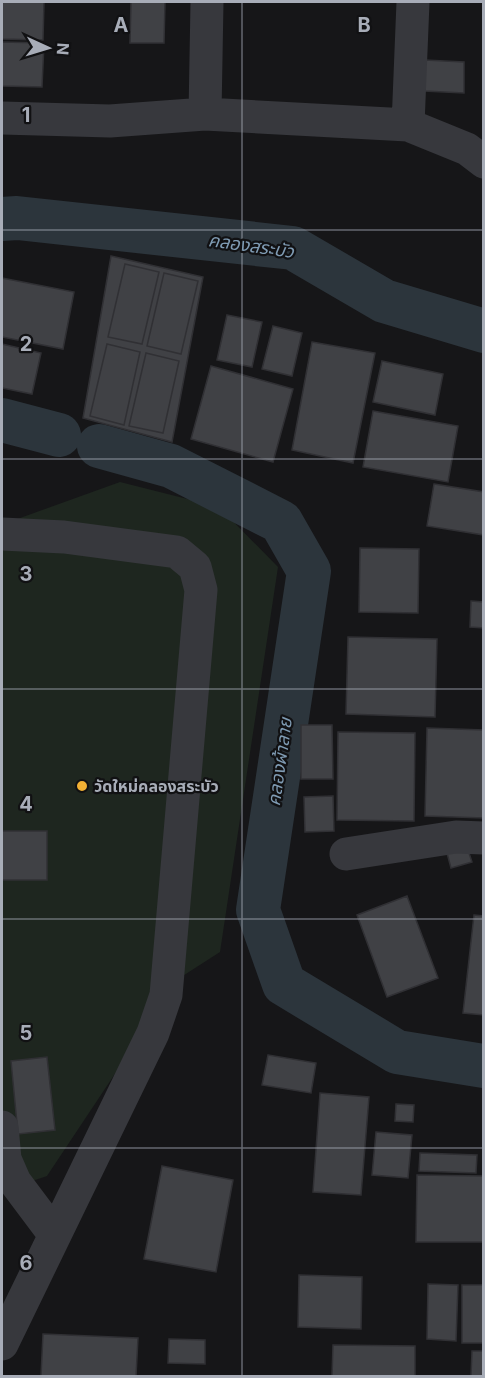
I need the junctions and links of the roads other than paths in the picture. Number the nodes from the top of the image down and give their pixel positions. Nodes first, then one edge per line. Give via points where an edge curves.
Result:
1 (207, 2) edge
2 (413, 2) edge
3 (205, 114) junction
4 (2, 118) edge
5 (408, 125) junction
6 (483, 162) edge
7 (2, 534) edge
8 (483, 838) edge
9 (346, 854) dead end
10 (2, 1127) edge
11 (54, 1234) junction
12 (2, 1344) edge

1 - 3 street
2 - 5 street
3 - 4 street via 110,121
3 - 5 street
5 - 6 street via 467,149
7 - 11 street via 64,537 177,552 195,567 201,590 166,995 153,1033
8 - 9 street via 456,837
10 - 11 street via 5,1159 15,1182
11 - 12 street

